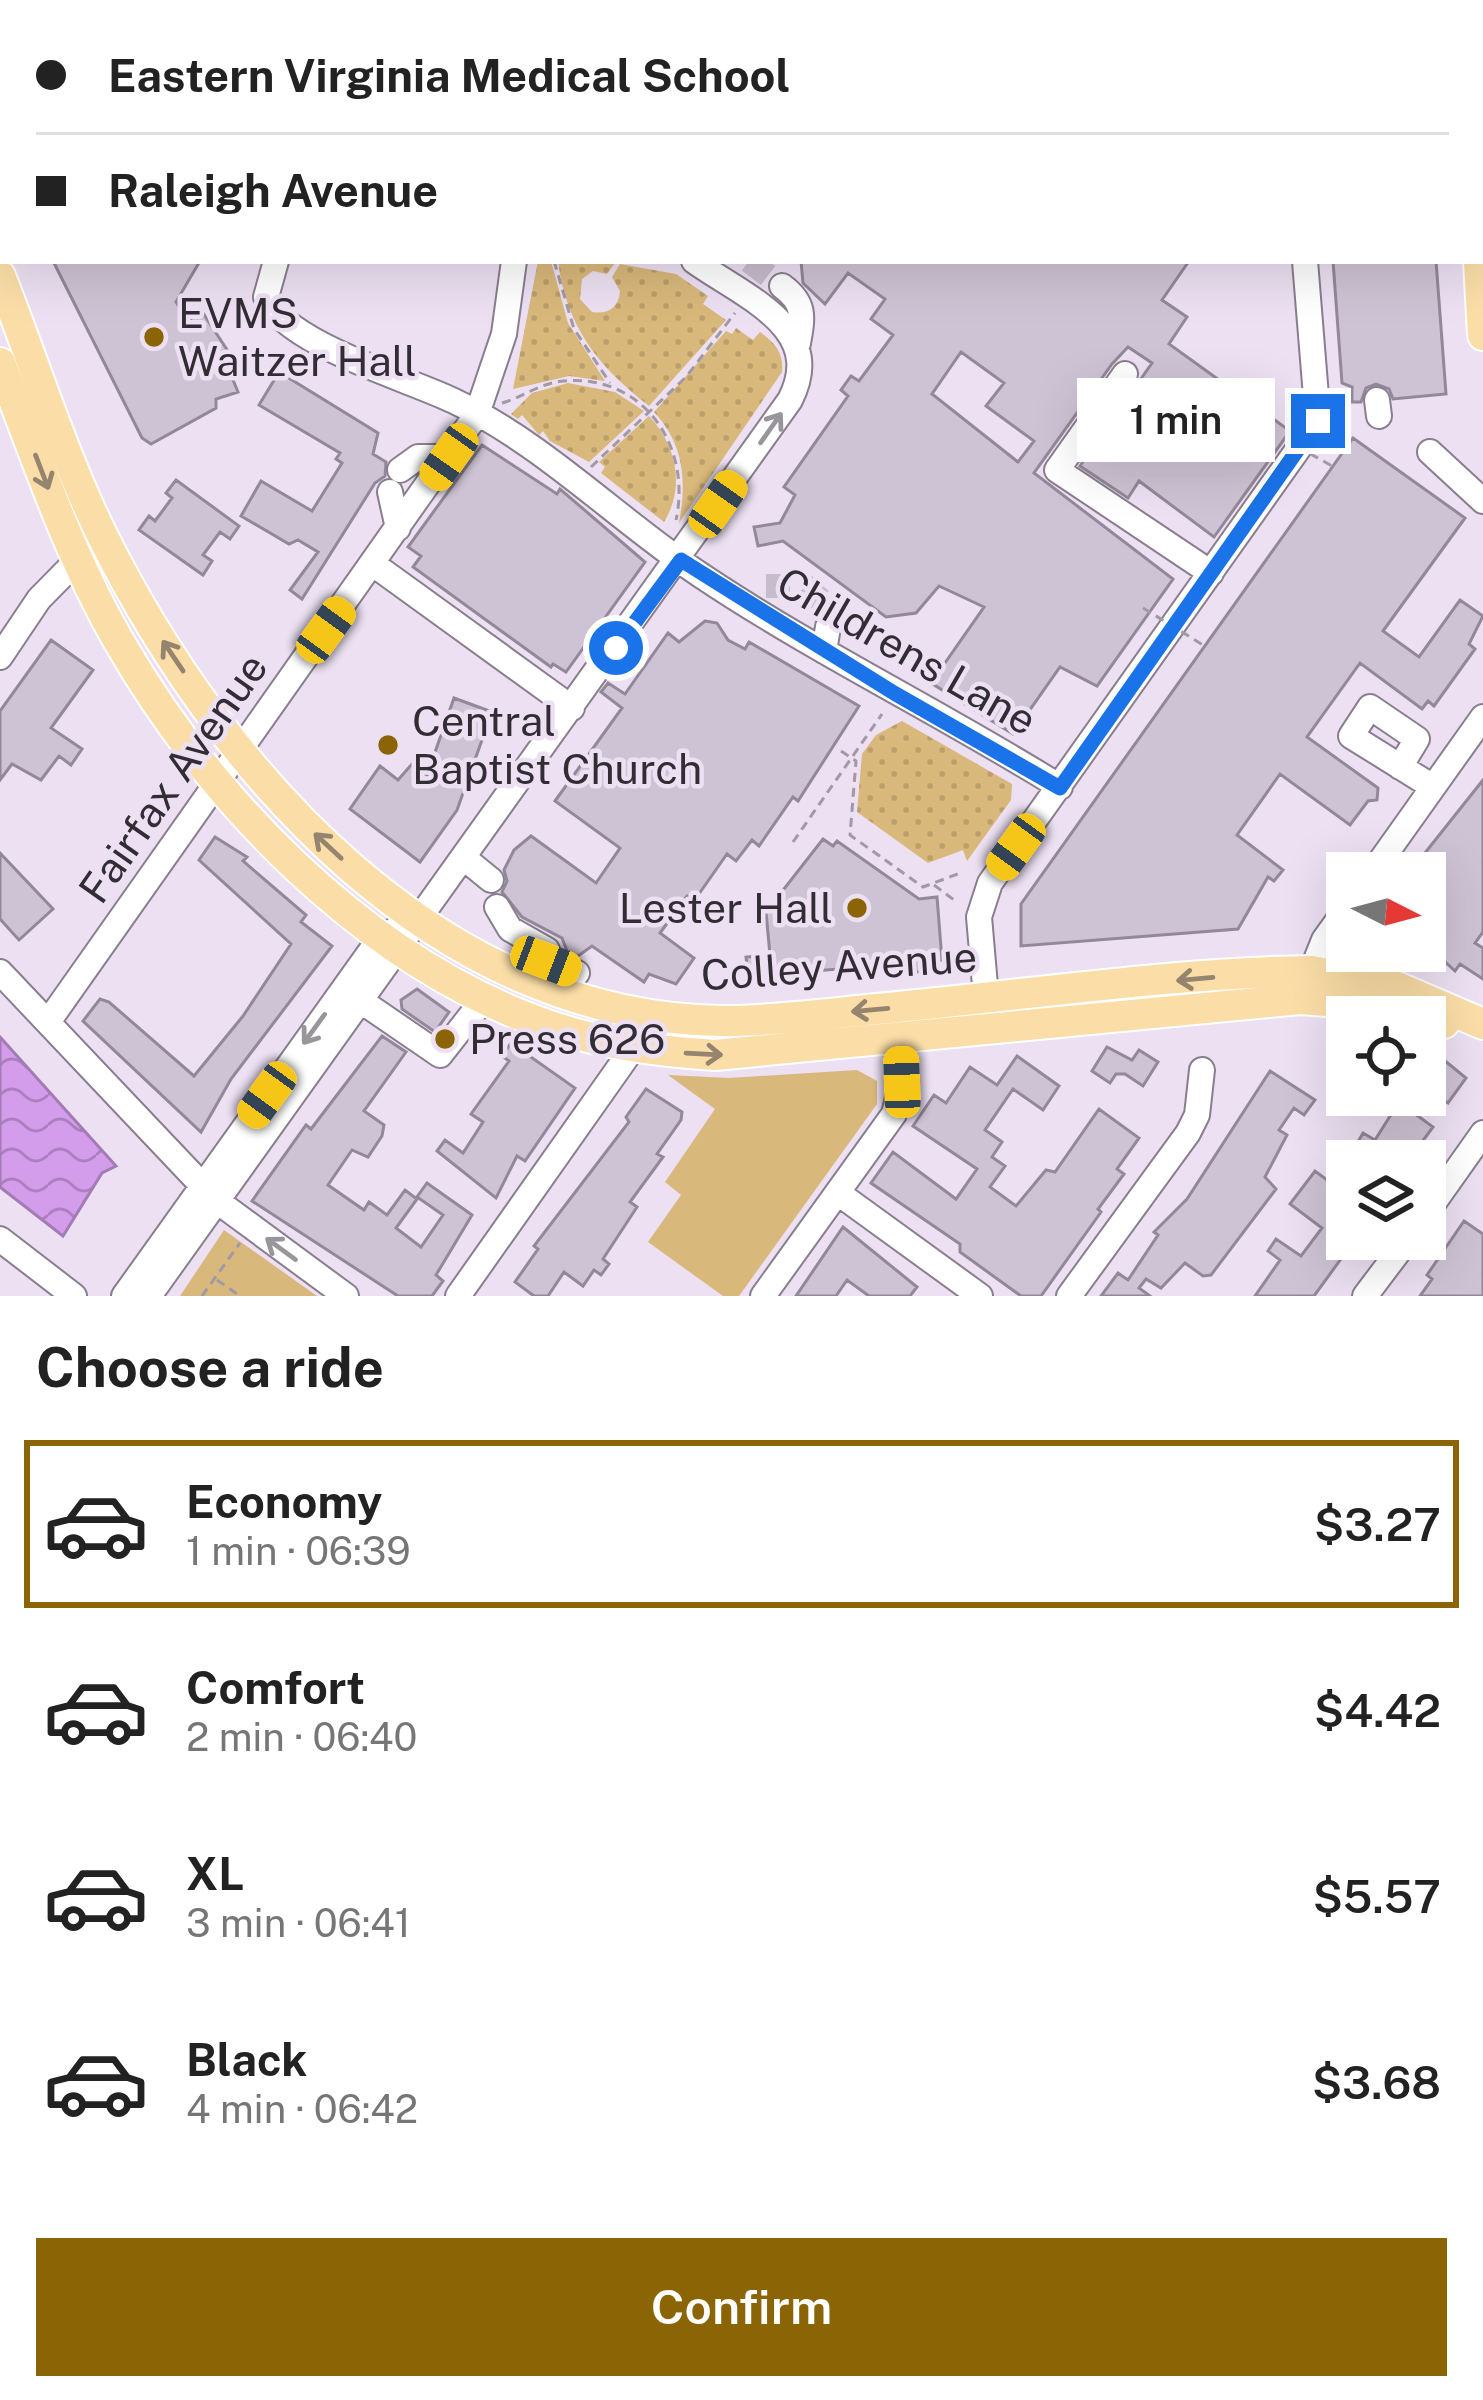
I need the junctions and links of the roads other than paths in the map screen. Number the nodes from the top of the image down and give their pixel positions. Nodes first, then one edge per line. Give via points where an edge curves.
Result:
1 (275, 264) edge
2 (514, 264) edge
3 (698, 264) edge
4 (1305, 264) edge
5 (1479, 264) edge
6 (0, 275) edge
7 (782, 286) tunnel mouth
8 (1483, 335) edge
9 (798, 343) junction
10 (0, 363) edge
11 (1125, 374) dead end
12 (487, 409) junction
13 (1430, 452) dead end
14 (449, 457) junction
15 (1483, 501) edge
16 (398, 529) junction
17 (102, 535) junction
18 (76, 559) junction
19 (681, 560) junction
20 (373, 564) junction
21 (1211, 573) junction
22 (766, 586) dead end
23 (743, 601) junction
24 (0, 657) edge
25 (572, 708) junction
26 (1483, 717) edge
27 (239, 753) junction
28 (1400, 766) dead end
29 (215, 787) junction
30 (1060, 788) junction
31 (1433, 788) junction
32 (1387, 852) edge
33 (464, 858) junction
34 (490, 880) dead end
35 (497, 908) dead end
36 (420, 918) junction
37 (392, 941) junction
38 (1326, 947) edge
39 (0, 972) edge
40 (542, 973) junction
41 (577, 973) dead end
42 (1306, 985) junction
43 (986, 998) junction
44 (484, 999) junction
45 (361, 1000) junction
46 (48, 1022) junction
47 (1483, 1024) edge
48 (989, 1031) junction
49 (1483, 1037) edge
50 (901, 1040) junction
51 (633, 1048) junction
52 (1202, 1070) dead end
53 (1483, 1133) edge
54 (1446, 1185) edge
55 (209, 1193) junction
56 (838, 1193) junction
57 (0, 1240) edge
58 (1392, 1260) edge
59 (136, 1294) edge
60 (74, 1296) edge
61 (346, 1296) edge
62 (458, 1296) edge
63 (763, 1296) edge
64 (980, 1296) edge
65 (1069, 1296) edge
66 (1365, 1296) edge

1 - 12 street, Childrens Lane via 265,287 280,317 357,362
2 - 12 street, Fairfax Avenue
3 - 9 street
4 - 21 street via 1318,421
5 - 8 main road
6 - 17 main road, Colley Avenue
7 - 9 street via 803,313
19 -> 9 street via 790,400 804,367
10 -> 18 main road, Colley Avenue
11 - 21 street via 1057,470
12 - 14 street, Fairfax Avenue
12 - 19 street, Childrens Lane
13 - 15 street
14 - 16 street, Fairfax Avenue
14 - 16 street via 418,457 395,481
16 - 20 street, Fairfax Avenue
17 - 18 street
27 -> 17 main road, Colley Avenue
18 - 24 street
18 - 29 main road, Colley Avenue via 136,672
19 - 23 street, Childrens Lane
19 - 25 street
20 - 25 street
20 - 27 street, Fairfax Avenue
21 - 30 street
22 - 23 street
23 - 30 street, Childrens Lane via 826,639
25 - 33 street
26 - 31 street
27 - 29 street, Fairfax Avenue
36 -> 27 main road, Colley Avenue via 343,860
28 - 31 street
29 - 37 main road, Colley Avenue
29 - 46 street, Fairfax Avenue
30 - 43 street via 982,901
31 - 32 street
33 - 34 street
33 - 36 street
35 - 40 street via 510,929 543,944
36 - 37 street
36 - 40 main road, Colley Avenue via 460,948
37 - 44 main road, Colley Avenue
37 - 45 street
37 -> 55 street
38 - 42 street
39 - 46 street
40 - 41 street
43 -> 40 main road, Colley Avenue via 722,1021 628,1011
42 -> 43 main road, Colley Avenue
42 - 47 main road, Colley Avenue via 1397,987
42 - 48 main road, Colley Avenue
42 - 49 main road, Colley Avenue
43 - 48 street
44 - 45 street via 440,1055
44 - 51 main road, Colley Avenue
45 - 55 street
46 - 55 street
48 - 50 main road, Colley Avenue
51 -> 50 main road, Colley Avenue via 761,1054
50 - 56 street via 894,1114
51 - 62 street
52 - 65 street via 1188,1133
53 - 54 street
55 - 59 street
61 -> 55 street
56 - 63 street
56 - 64 street
57 - 60 street
58 - 66 street

